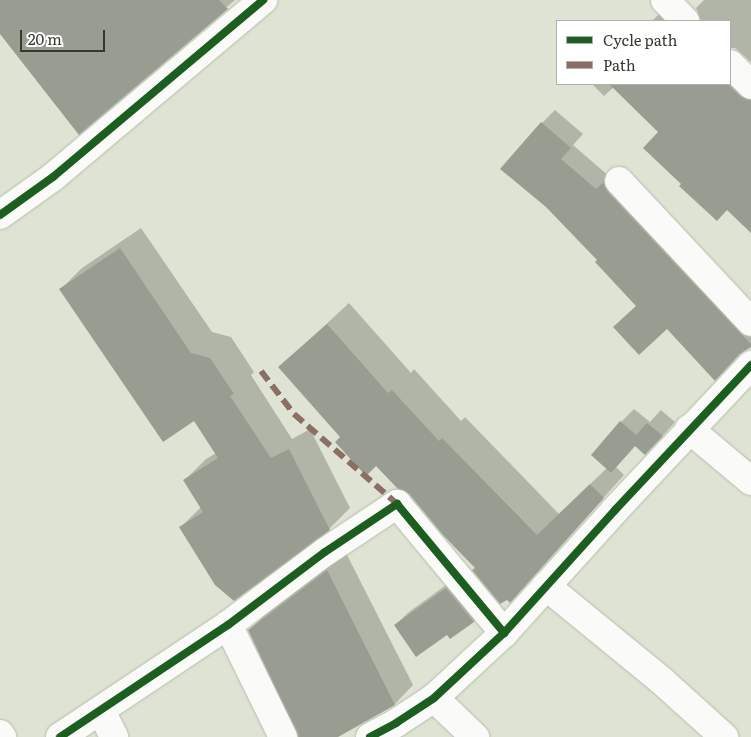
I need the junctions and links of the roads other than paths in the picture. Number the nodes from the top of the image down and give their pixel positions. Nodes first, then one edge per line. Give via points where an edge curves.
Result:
1 (263, 0) edge
2 (731, 65) edge
3 (751, 85) edge
4 (619, 181) dead end
5 (0, 215) edge
6 (751, 322) edge
7 (751, 365) edge
8 (689, 429) junction
9 (751, 481) edge
10 (546, 586) junction
11 (228, 625) junction
12 (504, 634) junction
13 (434, 698) junction
14 (100, 711) junction
15 (60, 737) edge
16 (114, 737) edge
17 (283, 737) edge
18 (370, 737) edge
19 (475, 737) edge
20 (724, 737) edge

1 - 5 street via 53,177
2 - 3 street
4 - 6 street
7 - 8 street
8 - 9 street
8 - 10 street
10 - 12 street
10 - 20 street
11 - 12 street via 325,552 397,504
11 - 14 street
11 - 17 street
12 - 13 street
13 - 18 street
13 - 19 street
14 - 15 street
14 - 16 street

